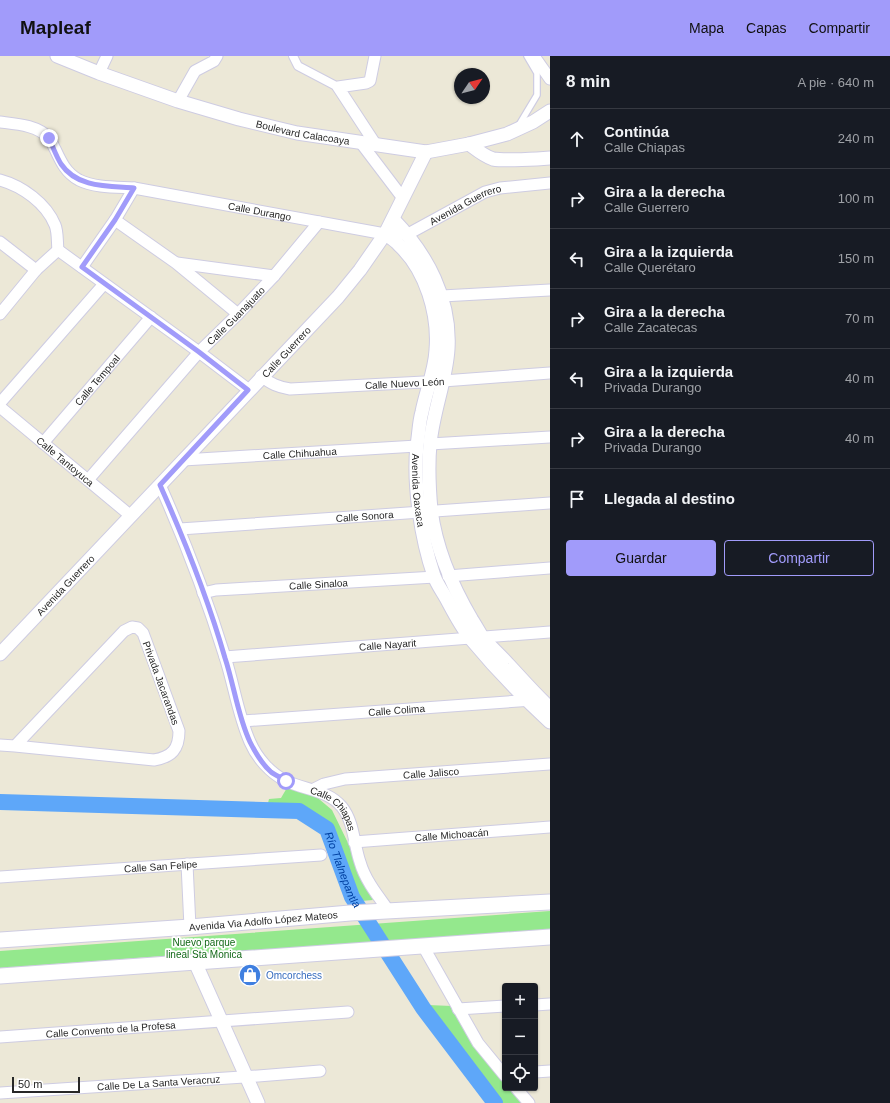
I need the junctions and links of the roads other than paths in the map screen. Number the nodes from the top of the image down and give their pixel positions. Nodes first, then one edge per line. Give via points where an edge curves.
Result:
1 (57, 56) edge
2 (107, 56) edge
3 (217, 56) edge
4 (293, 56) edge
5 (375, 56) edge
6 (527, 56) edge
7 (534, 56) edge
8 (99, 73) junction
9 (550, 80) edge
10 (338, 88) junction
11 (178, 101) junction
12 (550, 111) edge
13 (0, 122) edge
14 (515, 131) junction
15 (361, 143) junction
16 (469, 144) junction
17 (376, 145) junction
18 (426, 152) junction
19 (550, 158) edge
20 (0, 180) edge
21 (550, 183) edge
22 (134, 188) junction
23 (402, 197) junction
24 (393, 219) junction
25 (115, 220) junction
26 (319, 222) junction
27 (385, 234) junction
28 (408, 234) junction
29 (0, 242) edge
30 (58, 250) junction
31 (176, 263) junction
32 (82, 267) junction
33 (36, 270) junction
34 (274, 276) junction
35 (104, 284) junction
36 (550, 290) edge
37 (442, 296) junction
38 (0, 314) edge
39 (238, 314) junction
40 (151, 317) junction
41 (199, 352) junction
42 (550, 373) edge
43 (261, 376) junction
44 (437, 381) junction
45 (248, 390) junction
46 (0, 403) edge
47 (0, 407) edge
48 (550, 436) edge
49 (43, 443) junction
50 (424, 445) junction
51 (183, 460) junction
52 (88, 480) junction
53 (160, 485) junction
54 (550, 503) edge
55 (426, 512) junction
56 (131, 516) junction
57 (180, 529) junction
58 (550, 568) edge
59 (448, 576) junction
60 (435, 577) junction
61 (203, 593) junction
62 (550, 632) edge
63 (476, 638) junction
64 (0, 654) edge
65 (225, 657) junction
66 (527, 701) junction
67 (547, 702) edge
68 (243, 721) junction
69 (550, 722) edge
70 (0, 745) edge
71 (15, 746) junction
72 (550, 764) edge
73 (314, 789) junction
74 (550, 827) edge
75 (354, 842) junction
76 (322, 855) dead end
77 (187, 864) junction
78 (0, 877) edge
79 (550, 902) edge
80 (389, 911) junction
81 (190, 927) junction
82 (550, 937) edge
83 (0, 940) edge
84 (423, 946) junction
85 (195, 962) junction
86 (0, 976) edge
87 (550, 1004) edge
88 (538, 1005) edge
89 (502, 1006) edge
90 (458, 1009) junction
91 (348, 1012) dead end
92 (221, 1021) junction
93 (0, 1037) edge
94 (320, 1071) dead end
95 (550, 1071) edge
96 (502, 1072) edge
97 (538, 1072) edge
98 (246, 1077) junction
99 (519, 1091) edge
100 (0, 1093) edge
101 (258, 1103) edge
102 (529, 1103) edge

1 - 8 street, Boulevard Calacoaya
2 - 8 street
3 - 11 street via 214,61 195,71
4 - 10 street via 298,66
5 - 10 street via 370,81
6 - 14 lane via 537,73 537,95
7 - 9 street
8 - 11 street, Boulevard Calacoaya
10 - 17 street
11 - 15 street, Boulevard Calacoaya via 297,133
12 - 14 street, Boulevard Calacoaya
13 - 22 street, Calle Durango via 24,126 49,138 61,163 80,180 92,185
14 - 16 street, Boulevard Calacoaya
15 - 17 street, Boulevard Calacoaya
15 - 23 street
16 - 18 street, Boulevard Calacoaya
16 - 19 street via 482,155 494,159
17 - 18 street, Boulevard Calacoaya
18 - 23 street, Calle Guerrero
20 - 30 street via 24,190 46,210 55,226
21 - 28 street, Avenida Guerrero via 485,192
22 - 25 street
22 - 26 street, Calle Durango
23 - 24 street, Calle Guerrero
24 - 27 street, Calle Guerrero
24 - 28 street, Avenida Oaxaca
25 - 31 street
25 - 32 street
26 - 27 street, Calle Durango
26 - 34 street, Calle Guanajuato
27 - 28 street, Avenida Guerrero
27 - 43 street, Calle Guerrero via 338,297
27 - 44 street, Avenida Oaxaca via 399,244 412,260 430,298 436,324
28 - 37 street, Avenida Oaxaca via 430,269
29 - 33 street
30 - 32 street
30 - 33 street
31 - 34 street
31 - 39 street
32 - 35 street
33 - 38 street
34 - 39 street, Calle Guanajuato
35 - 40 street
35 - 46 street
36 - 37 street
37 - 44 street, Avenida Oaxaca via 447,321 448,348
39 - 41 street, Calle Guanajuato
40 - 41 street
40 - 49 street, Calle Tempoal
41 - 45 street
41 - 52 street, Calle Guanajuato
42 - 44 street, Calle Nuevo León
43 - 44 street, Calle Nuevo León via 271,384 290,389
43 - 45 street, Calle Guerrero
44 - 50 street, Avenida Oaxaca via 422,412
45 - 51 street, Calle Guerrero
47 - 49 street, Calle Tantoyuca
48 - 50 street, Calle Chihuahua
49 - 52 street, Calle Tantoyuca
50 - 51 street, Calle Chihuahua
50 - 55 street, Avenida Oaxaca via 417,477
51 - 53 street, Calle Guerrero
52 - 56 street, Calle Tantoyuca
53 - 56 street, Calle Guerrero
53 - 57 street, Calle Chiapas
54 - 55 street, Calle Sonora
55 - 57 street, Calle Sonora
55 - 59 street, Avenida Oaxaca
55 - 60 street, Avenida Oaxaca via 425,544
56 - 64 street, Avenida Guerrero
57 - 61 street, Calle Chiapas
58 - 59 street
59 - 63 street, Avenida Oaxaca
60 - 61 street, Calle Sinaloa via 216,590
60 - 63 street, Avenida Oaxaca via 451,607
61 - 65 street, Calle Chiapas
62 - 63 street, Calle Nayarit
63 - 65 street, Calle Nayarit
63 - 66 street, Avenida Oaxaca
63 - 67 street, Avenida Oaxaca
65 - 68 street, Calle Chiapas
66 - 67 street, Calle Colima
66 - 68 street, Calle Colima
66 - 69 street, Avenida Oaxaca
68 - 73 street, Calle Chiapas via 250,742 271,772 286,781
70 - 71 street, Privada Jacarandas
71 - 71 street, Privada Jacarandas via 154,760 163,759 171,754 179,740 179,732 143,633 132,627 124,631
72 - 73 street, Calle Jalisco via 345,779
73 - 75 street, Calle Chiapas via 332,798 343,808 350,821
74 - 75 street, Calle Michoacán
75 - 80 street, Calle Chiapas via 366,878
76 - 77 street, Calle San Felipe
77 - 78 street, Calle San Felipe
77 - 81 street
79 - 80 main road, Avenida Via Adolfo López Mateos
80 - 81 main road, Avenida Via Adolfo López Mateos
81 - 83 main road, Avenida Via Adolfo López Mateos
82 - 84 main road
84 - 85 main road
84 - 90 street
85 - 86 main road
85 - 92 street
87 - 88 street
89 - 90 street
90 - 96 street via 478,1043
91 - 92 street, Calle Convento de la Profesa
92 - 93 street, Calle Convento de la Profesa
92 - 98 street
94 - 98 street, Calle De La Santa Veracruz
95 - 97 street
98 - 100 street, Calle De La Santa Veracruz
98 - 101 street
99 - 102 street

